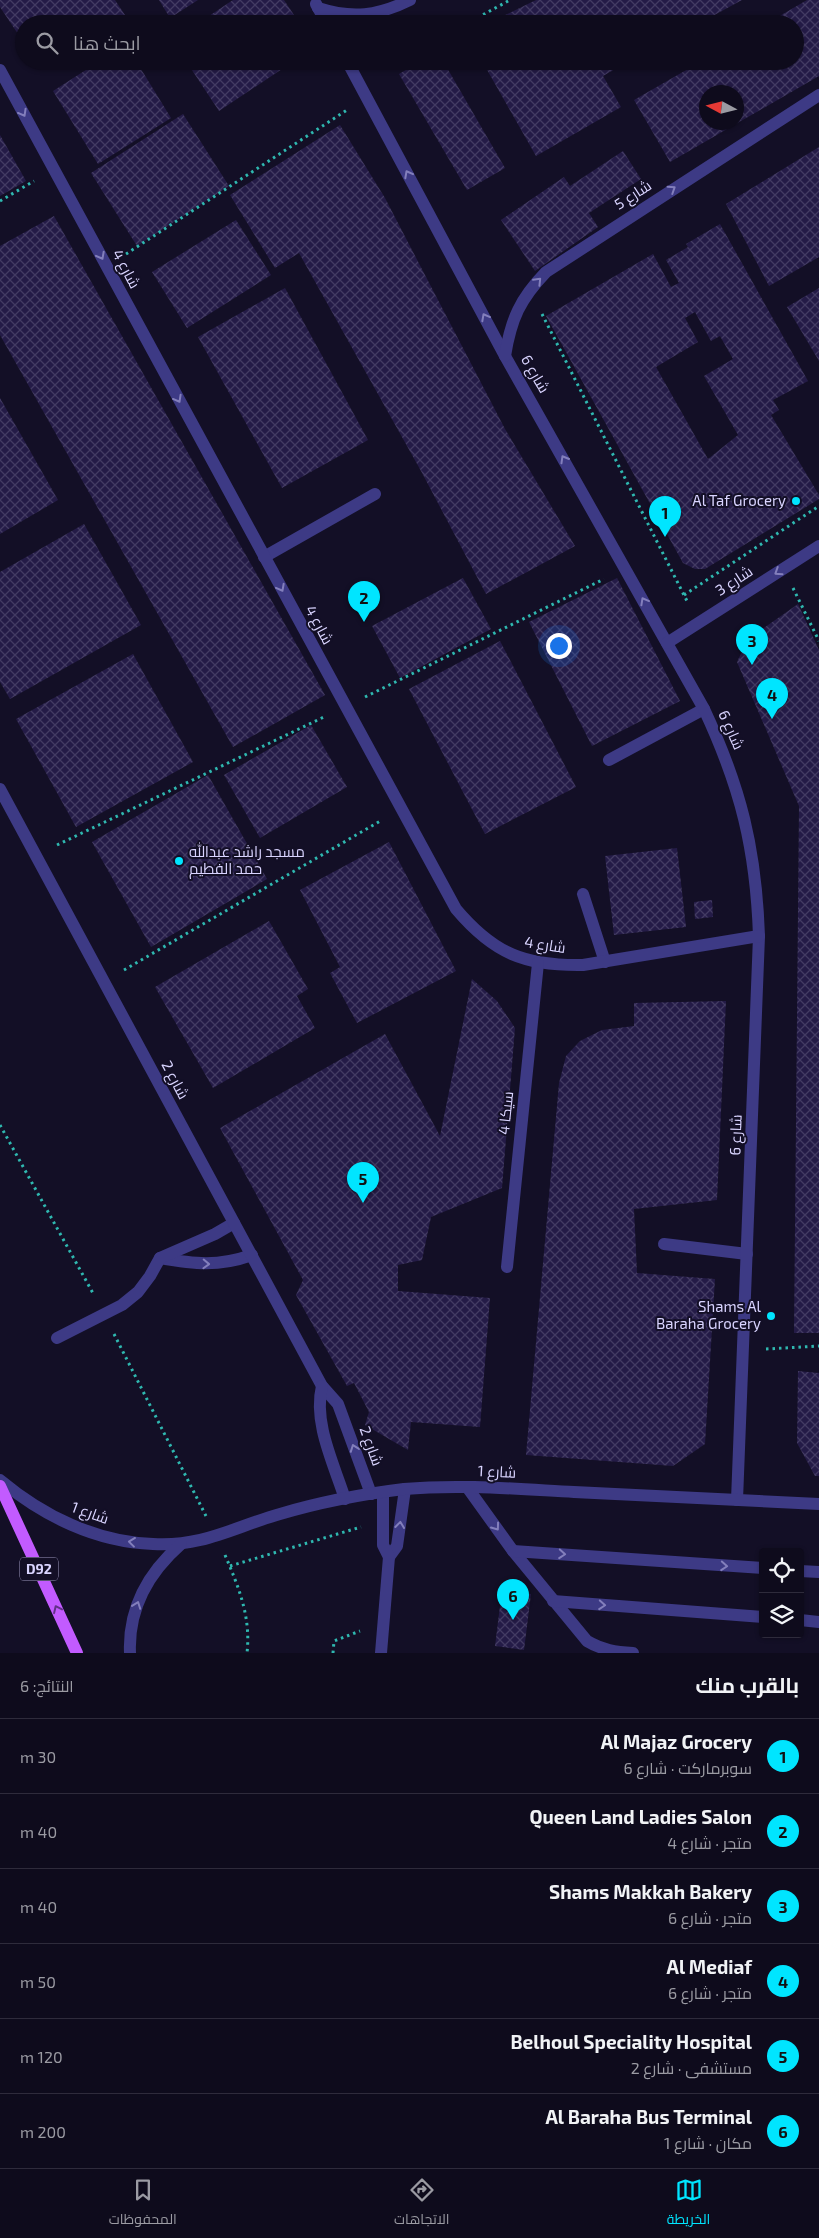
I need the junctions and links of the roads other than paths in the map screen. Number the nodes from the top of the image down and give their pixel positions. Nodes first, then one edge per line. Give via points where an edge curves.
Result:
1 (410, 0) edge
2 (316, 4) edge
3 (322, 15) edge
4 (0, 70) edge
5 (352, 70) edge
6 (819, 95) edge
7 (505, 356) junction
8 (374, 494) dead end
9 (819, 546) edge
10 (264, 557) junction
11 (667, 644) junction
12 (704, 709) junction
13 (609, 760) dead end
14 (0, 789) edge
15 (583, 894) dead end
16 (760, 936) junction
17 (605, 962) junction
18 (538, 963) junction
19 (234, 1223) junction
20 (664, 1244) dead end
21 (747, 1254) junction
22 (252, 1256) junction
23 (160, 1258) junction
24 (507, 1267) dead end
25 (57, 1338) dead end
26 (322, 1386) junction
27 (0, 1480) edge
28 (0, 1486) edge
29 (468, 1487) junction
30 (405, 1489) junction
31 (378, 1493) junction
32 (345, 1499) junction
33 (737, 1500) junction
34 (819, 1504) edge
35 (181, 1544) junction
36 (513, 1551) junction
37 (389, 1558) junction
38 (759, 1568) edge
39 (804, 1571) edge
40 (819, 1572) edge
41 (553, 1601) junction
42 (759, 1617) edge
43 (804, 1620) edge
44 (819, 1622) edge
45 (77, 1653) edge
46 (130, 1653) edge
47 (381, 1653) edge
48 (633, 1653) edge

1 - 2 street via 378,13 362,15 337,14
2 - 3 street
4 -> 10 street, شارع 4
7 -> 5 street, شارع 6
7 -> 6 street, شارع 5 via 517,310 546,272
11 -> 7 street, شارع 6
8 - 10 street
9 -> 11 street, شارع 3
10 -> 18 street, شارع 4 via 456,910 492,944 514,956
11 - 12 street, شارع 6
12 - 13 street
12 - 16 street, شارع 6 via 740,797 758,889
14 - 19 street, شارع 2
15 - 17 street
16 - 17 street, شارع 4
16 - 21 street, شارع 6
17 - 18 street, شارع 4 via 583,965
18 - 24 street, 4 سيكا
19 - 22 street, شارع 2
19 - 23 street
20 - 21 street
21 - 33 street, شارع 6
23 -> 22 street via 210,1265
22 - 26 street, شارع 2
23 - 25 street via 138,1292 104,1315
31 -> 26 street, شارع 2 via 338,1404
26 - 32 street via 321,1423
35 -> 27 street, شارع 1 via 123,1541 95,1534 42,1511
45 -> 28 main road, D92
29 - 30 street, شارع 1
29 - 33 street, شارع 1
29 -> 36 street
30 - 31 street, شارع 1
37 -> 30 street via 397,1546
31 - 32 street, شارع 1
31 - 37 street via 383,1545
32 - 35 street, شارع 1 via 279,1514 217,1537
33 - 34 street, شارع 1
46 -> 35 street via 132,1622 144,1587 154,1571
36 -> 38 street
36 - 41 street
37 - 47 street
39 - 40 street
41 -> 42 street
41 - 48 street via 587,1641 597,1648
43 - 44 street

